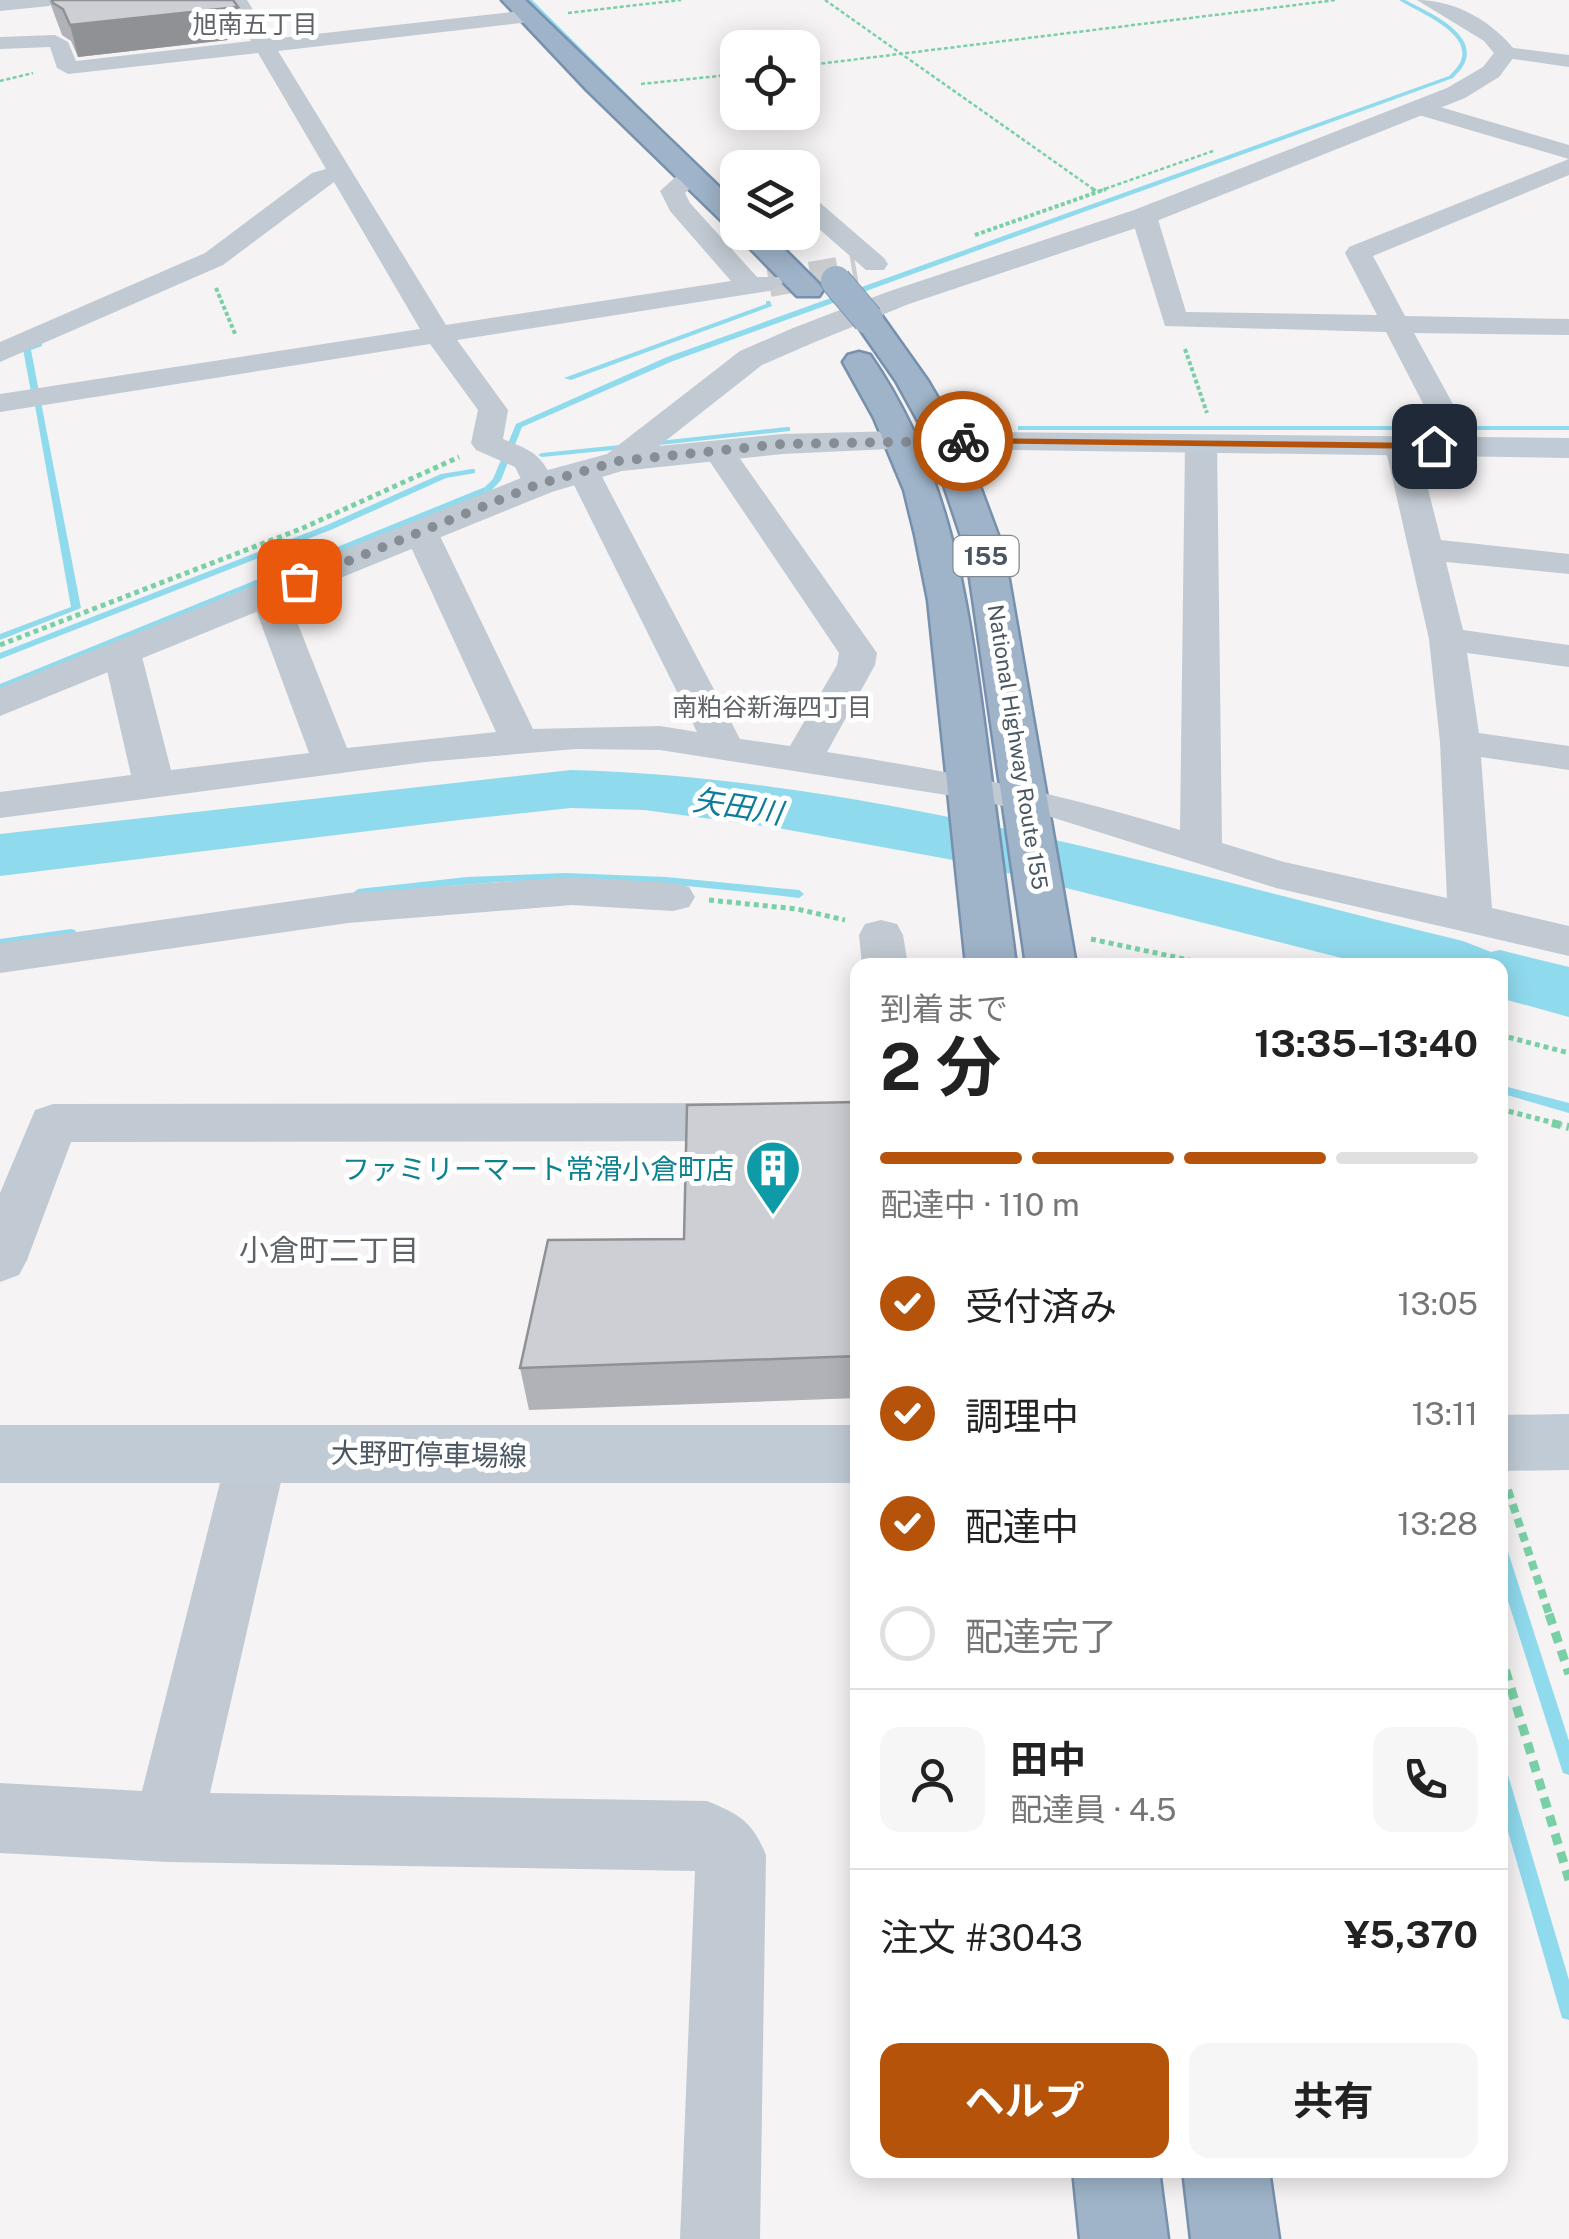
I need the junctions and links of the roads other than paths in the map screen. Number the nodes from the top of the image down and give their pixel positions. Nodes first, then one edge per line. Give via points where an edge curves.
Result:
1 (49, 0) edge
2 (237, 0) edge
3 (1428, 0) edge
4 (0, 5) edge
5 (537, 8) edge
6 (1546, 36) dead end
7 (0, 42) edge
8 (263, 46) junction
9 (1516, 53) junction
10 (1569, 61) edge
11 (635, 85) road end
12 (1420, 108) junction
13 (1569, 152) edge
14 (1569, 166) edge
15 (343, 172) junction
16 (689, 178) junction
17 (720, 205) edge
18 (820, 216) edge
19 (1144, 216) junction
20 (774, 250) edge
21 (798, 250) edge
22 (875, 264) dead end
23 (822, 285) junction
24 (1394, 323) junction
25 (853, 325) junction
26 (1569, 328) edge
27 (438, 335) junction
28 (0, 353) edge
29 (0, 404) edge
30 (1205, 432) junction
31 (900, 441) junction
32 (946, 441) junction
33 (1401, 446) junction
34 (1466, 446) junction
35 (1569, 448) edge
36 (718, 450) junction
37 (619, 461) junction
38 (583, 471) junction
39 (539, 484) junction
40 (421, 532) junction
41 (1425, 550) junction
42 (1569, 564) edge
43 (268, 594) junction
44 (1447, 639) junction
45 (122, 653) junction
46 (1569, 656) edge
47 (0, 703) edge
48 (519, 740) junction
49 (1460, 742) junction
50 (725, 748) junction
51 (1569, 758) edge
52 (803, 759) junction
53 (333, 762) junction
54 (154, 785) junction
55 (973, 797) junction
56 (0, 805) edge
57 (1028, 809) junction
58 (1201, 849) junction
59 (673, 897) road end
60 (1470, 917) junction
61 (1047, 937) edge
62 (1569, 941) edge
63 (0, 958) edge
64 (991, 958) edge
65 (850, 1122) edge
66 (0, 1260) edge
67 (1569, 1442) edge
68 (258, 1452) junction
69 (0, 1454) edge
70 (850, 1454) edge
71 (1508, 1460) edge
72 (0, 1818) edge
73 (168, 1828) junction
74 (1117, 2178) edge
75 (1227, 2178) edge
76 (720, 2239) edge
77 (1124, 2239) edge
78 (1235, 2239) edge

1 - 4 street
2 - 8 street
3 - 9 street
5 - 8 street
5 - 11 highway
5 - 16 highway
6 - 9 street
7 - 8 street via 55,41 68,68
8 - 15 street
9 - 10 street
9 - 12 street via 1476,83
12 - 13 street
12 - 19 street
14 - 24 street via 1358,252
15 - 27 street
15 - 28 street via 321,178 214,258
16 - 17 highway
16 - 27 street via 672,191 679,206 759,284
18 - 22 street
19 - 24 street via 1175,320
19 - 37 street via 898,298 751,358
20 - 23 highway, National Highway Route 155 / 155
21 - 23 highway, National Highway Route 155 / 155
23 - 25 highway, National Highway Route 155 / 155
24 - 26 street
24 - 34 street
25 - 31 highway, National Highway Route 155 / 155
25 - 32 highway, National Highway Route 155 / 155 via 912,381
27 - 29 street
27 - 39 street via 492,410 486,443 528,461
30 - 32 main road
30 - 33 main road
30 - 58 street
31 - 32 main road
31 - 36 street
31 - 55 highway, National Highway Route 155 / 155 via 922,490 948,600
32 - 57 highway, National Highway Route 155 / 155 via 984,551
33 - 34 main road
33 - 41 street
34 - 35 main road
36 - 37 street
36 - 52 street via 858,652
37 - 38 street
38 - 39 street
38 - 50 street
39 - 40 street
40 - 43 street
40 - 48 street
41 - 42 street
41 - 44 street
43 - 45 street
43 - 53 street
44 - 46 street
44 - 49 street
45 - 47 street
45 - 54 street
48 - 50 street via 622,736
48 - 53 street
49 - 51 street
49 - 60 street
50 - 52 street
52 - 55 street
53 - 54 street
54 - 56 street
55 - 57 street
55 - 64 highway, National Highway Route 155 / 155
57 - 58 street
57 - 61 highway, National Highway Route 155 / 155
58 - 60 street via 1276,874
59 - 63 street via 572,892 388,904
60 - 62 street
65 - 66 street via 54,1123
67 - 71 main road
68 - 69 main road, 大野町停車場線
68 - 70 main road, 大野町停車場線
68 - 73 street
72 - 73 street
73 - 76 street via 707,1836 731,1855
74 - 77 highway
75 - 78 highway

